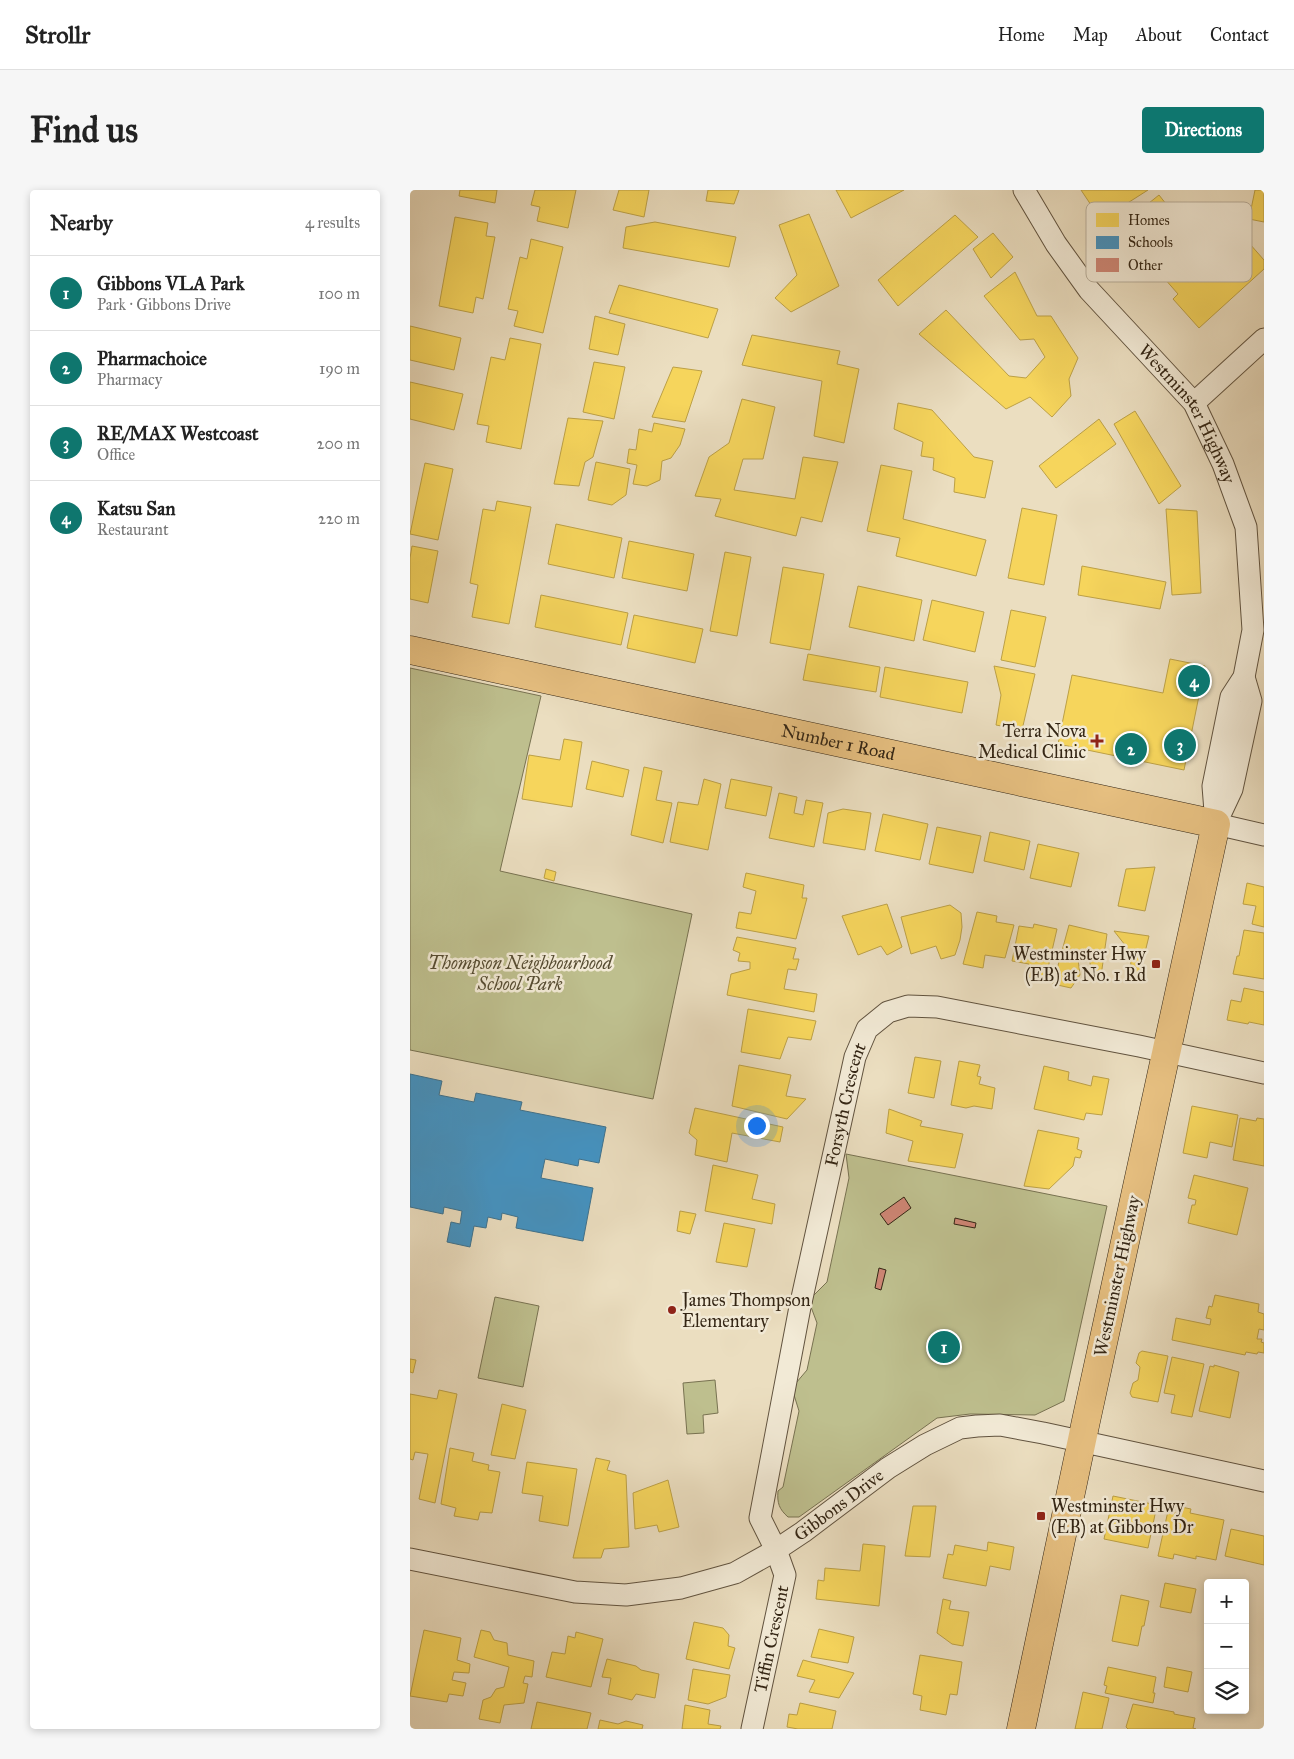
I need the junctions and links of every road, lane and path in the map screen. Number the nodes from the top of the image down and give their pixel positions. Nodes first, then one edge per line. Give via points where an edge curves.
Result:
1 (1024, 190) edge
2 (1264, 339) edge
3 (1194, 402) junction
4 (410, 650) edge
5 (1216, 824) junction
6 (1264, 835) edge
7 (1166, 1051) junction
8 (1264, 1073) edge
9 (1082, 1442) junction
10 (1264, 1481) edge
11 (776, 1550) junction
12 (410, 1559) edge
13 (752, 1729) edge
14 (1021, 1729) edge

1 - 3 street, Westminster Highway via 1056,244 1089,290
2 - 3 street
3 - 5 street, Westminster Highway via 1223,464 1246,527 1252,630 1244,676 1231,696 1213,786
4 - 5 main road, Number 1 Road
5 - 6 street, Number 1 Road
5 - 7 main road, Westminster Highway
7 - 8 street, Forsyth Crescent
7 - 9 main road, Westminster Highway
7 - 11 street, Forsyth Crescent via 937,1007 908,1006 888,1012 867,1029 854,1057 804,1288 760,1518
9 - 10 street, Gibbons Drive
9 - 11 street, Gibbons Drive via 1000,1425 960,1428 925,1444 888,1468
9 - 14 main road, Westminster Highway
11 - 12 street, Gibbons Drive via 736,1573 681,1588 626,1595 556,1589
11 - 13 street, Tiffin Crescent via 785,1575

